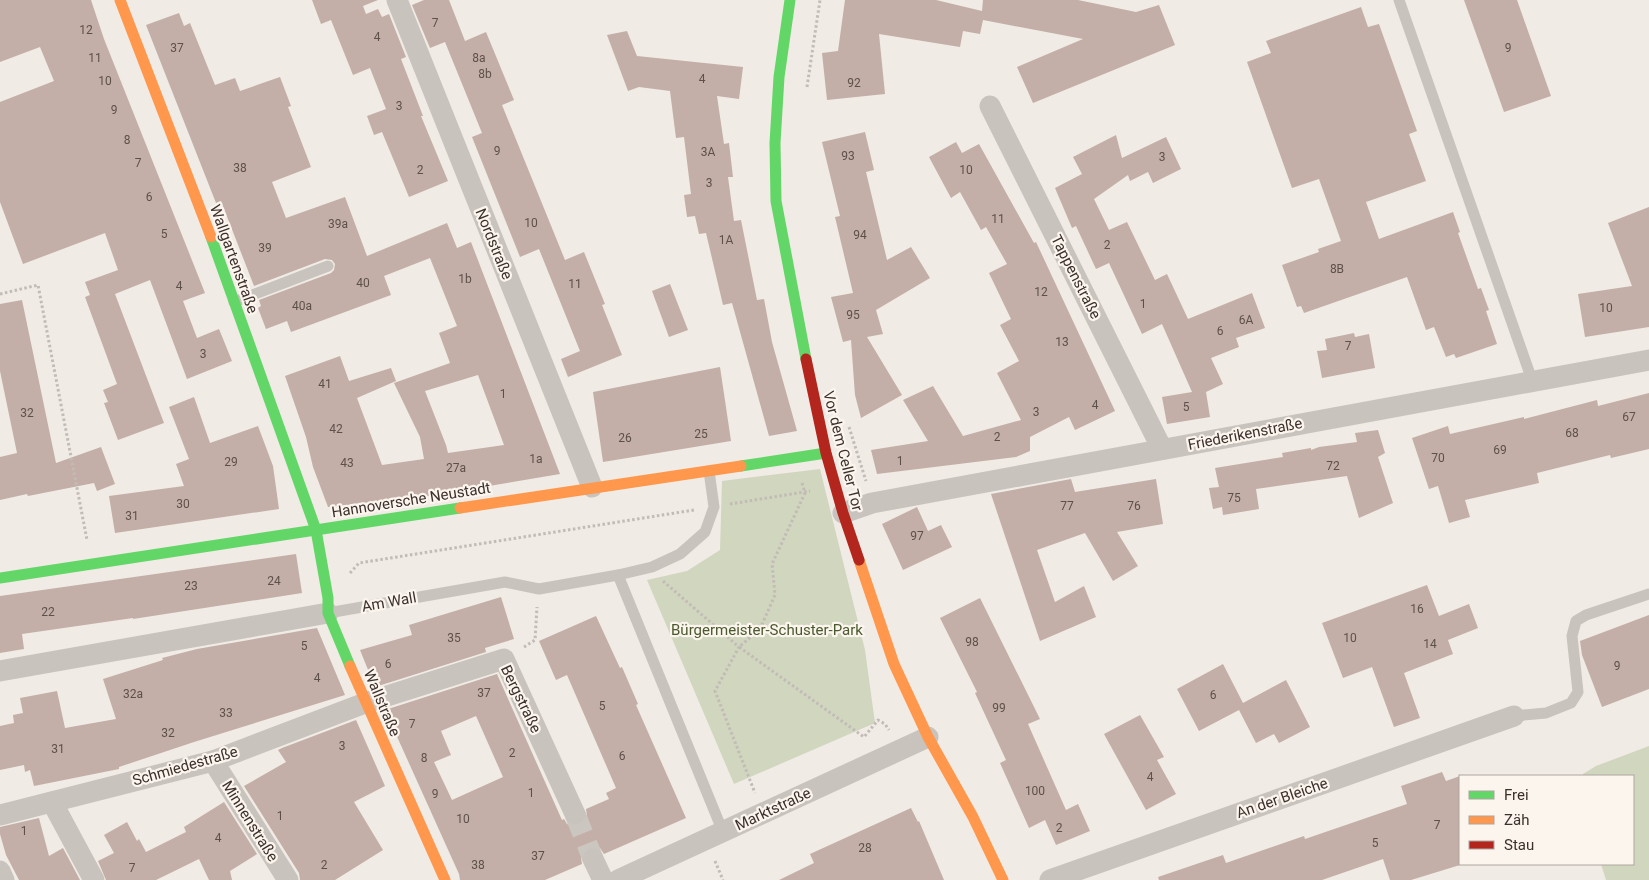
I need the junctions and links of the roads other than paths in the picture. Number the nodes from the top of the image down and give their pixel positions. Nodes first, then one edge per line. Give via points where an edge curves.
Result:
1 (120, 0) edge
2 (397, 0) edge
3 (790, 0) edge
4 (1399, 0) edge
5 (990, 106) dead end
6 (328, 266) dead end
7 (234, 302) junction
8 (1649, 360) edge
9 (1532, 380) junction
10 (1162, 449) junction
11 (826, 453) junction
12 (708, 471) junction
13 (592, 487) junction
14 (843, 513) junction
15 (316, 530) junction
16 (618, 575) junction
17 (0, 578) edge
18 (1649, 594) edge
19 (328, 605) junction
20 (0, 671) edge
21 (365, 703) junction
22 (1514, 716) joint
23 (928, 737) junction
24 (213, 761) junction
25 (52, 802) junction
26 (575, 814) tunnel mouth
27 (0, 815) edge
28 (722, 832) junction
29 (594, 858) tunnel mouth
30 (0, 871) edge
31 (4, 880) edge
32 (94, 880) edge
33 (288, 880) edge
34 (445, 880) edge
35 (603, 880) edge
36 (618, 880) edge
37 (1003, 880) edge
38 (1050, 880) edge

1 - 7 street, Wallgartenstraße
2 - 13 street, Nordstraße
3 - 11 street, Vor dem Celler Tor via 775,143 776,201
4 - 9 lane
5 - 10 street, Tappenstraße
6 - 7 lane
7 - 15 street, Wallgartenstraße
8 - 9 street, Friederikenstraße
9 - 10 street, Friederikenstraße
10 - 14 street, Friederikenstraße via 872,503
11 - 12 street, Hannoversche Neustadt
11 - 14 street, Vor dem Celler Tor
12 - 13 street, Hannoversche Neustadt
12 - 16 lane, Am Wall via 714,506 705,532 680,554 652,567
13 - 15 street, Hannoversche Neustadt
14 - 23 street, Vor dem Celler Tor via 894,664
15 - 17 street, Hannoversche Neustadt
15 - 19 street, Wallstraße
16 - 19 lane, Am Wall via 539,589 505,582
16 - 28 lane
18 - 22 lane via 1576,621 1572,636 1578,692 1571,703 1546,712
19 - 20 street, Am Wall
19 - 21 street, Wallstraße
21 - 24 street, Schmiedestraße
21 - 26 street, Bergstraße via 504,659
21 - 34 street, Wallstraße
22 - 38 street, An der Bleiche
23 - 28 street, Marktstraße
23 - 37 street, Vor dem Celler Tor via 974,817
24 - 25 street, Schmiedestraße
24 - 33 street, Minnenstraße
25 - 27 street, Schmiedestraße
25 - 32 street
28 - 36 street, Marktstraße
29 - 35 street
30 - 31 street

